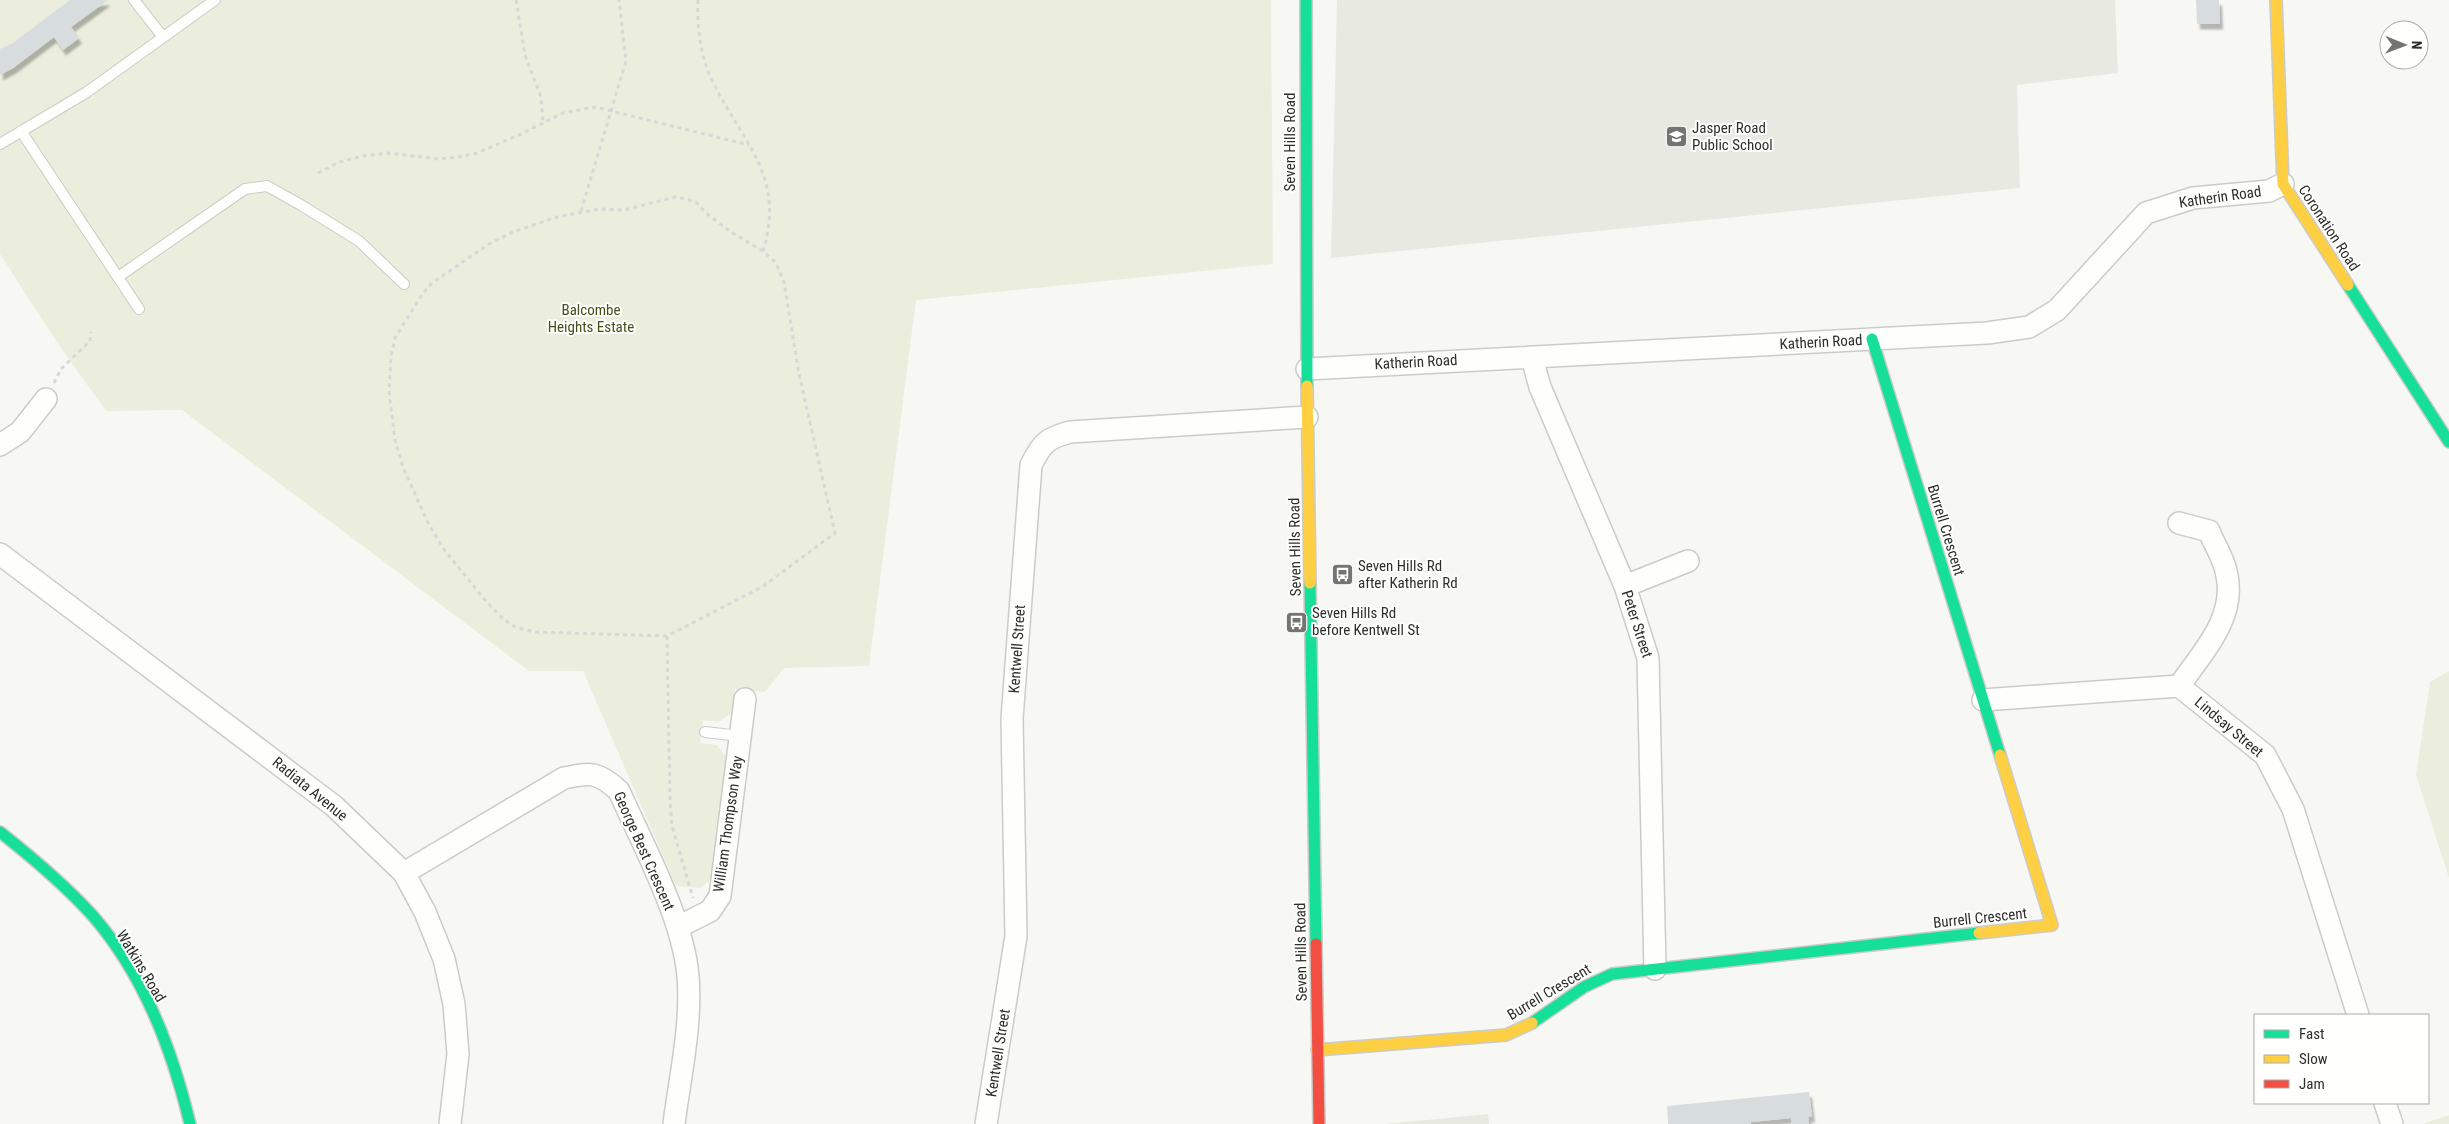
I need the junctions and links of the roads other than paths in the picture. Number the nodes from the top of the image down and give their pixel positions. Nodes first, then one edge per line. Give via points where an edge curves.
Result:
1 (134, 0) edge
2 (215, 0) edge
3 (1306, 0) edge
4 (2276, 0) edge
5 (163, 37) junction
6 (21, 131) junction
7 (0, 144) edge
8 (2283, 184) junction
9 (118, 277) junction
10 (404, 284) dead end
11 (139, 309) dead end
12 (1872, 339) junction
13 (1532, 358) junction
14 (1307, 368) junction
15 (46, 399) road end
16 (1307, 416) junction
17 (2449, 442) edge
18 (0, 444) edge
19 (2179, 523) dead end
20 (0, 554) edge
21 (1688, 561) dead end
22 (1624, 586) junction
23 (2179, 686) junction
24 (745, 699) dead end
25 (1983, 700) junction
26 (705, 732) dead end
27 (740, 736) junction
28 (0, 832) edge
29 (404, 873) junction
30 (678, 927) junction
31 (1655, 969) junction
32 (2358, 1014) edge
33 (1317, 1050) junction
34 (2385, 1104) edge
35 (190, 1124) edge
36 (450, 1124) edge
37 (674, 1124) edge
38 (986, 1124) edge
39 (1319, 1124) edge
40 (2392, 1124) edge

1 - 5 lane
2 - 5 lane
3 - 14 street, Seven Hills Road
4 - 8 street, Coronation Road
5 - 6 lane via 87,92
6 - 7 lane
6 - 9 lane
8 - 12 street, Katherin Road via 2269,190 2193,198 2146,213 2057,310 2029,327 1986,333
8 - 17 street, Coronation Road
9 - 10 lane via 244,189 267,186 359,241
9 - 11 lane
12 - 13 street, Katherin Road
12 - 25 street, Burrell Crescent
13 - 14 street, Katherin Road
13 - 22 street, Peter Street via 1540,387
14 - 16 street, Seven Hills Road
15 - 18 street via 20,432
16 - 33 street, Seven Hills Road
16 - 38 street, Kentwell Street via 1070,432 1051,437 1038,450 1031,465 1012,719 1016,936
19 - 23 street via 2209,531 2226,571 2228,598 2221,627
20 - 29 street, Radiata Avenue via 334,806
21 - 22 street
22 - 31 street, Peter Street via 1646,646 1650,669
23 - 25 street
23 - 32 street, Lindsay Street via 2265,755 2293,809
24 - 27 street, William Thompson Way
25 - 31 street, Burrell Crescent via 2052,925
26 - 27 lane
27 - 30 street, William Thompson Way via 720,896 710,911
28 - 35 street, Watkins Road via 50,873 118,949 168,1051
29 - 30 street, George Best Crescent via 564,778 583,774 603,776 619,791
29 - 36 street, Radiata Avenue via 425,912 444,959 454,1004 458,1054
30 - 37 street, George Best Crescent via 688,974 689,1006
31 - 33 street, Burrell Crescent via 1601,978 1582,987 1524,1028 1506,1034
33 - 39 street, Seven Hills Road
34 - 40 street

